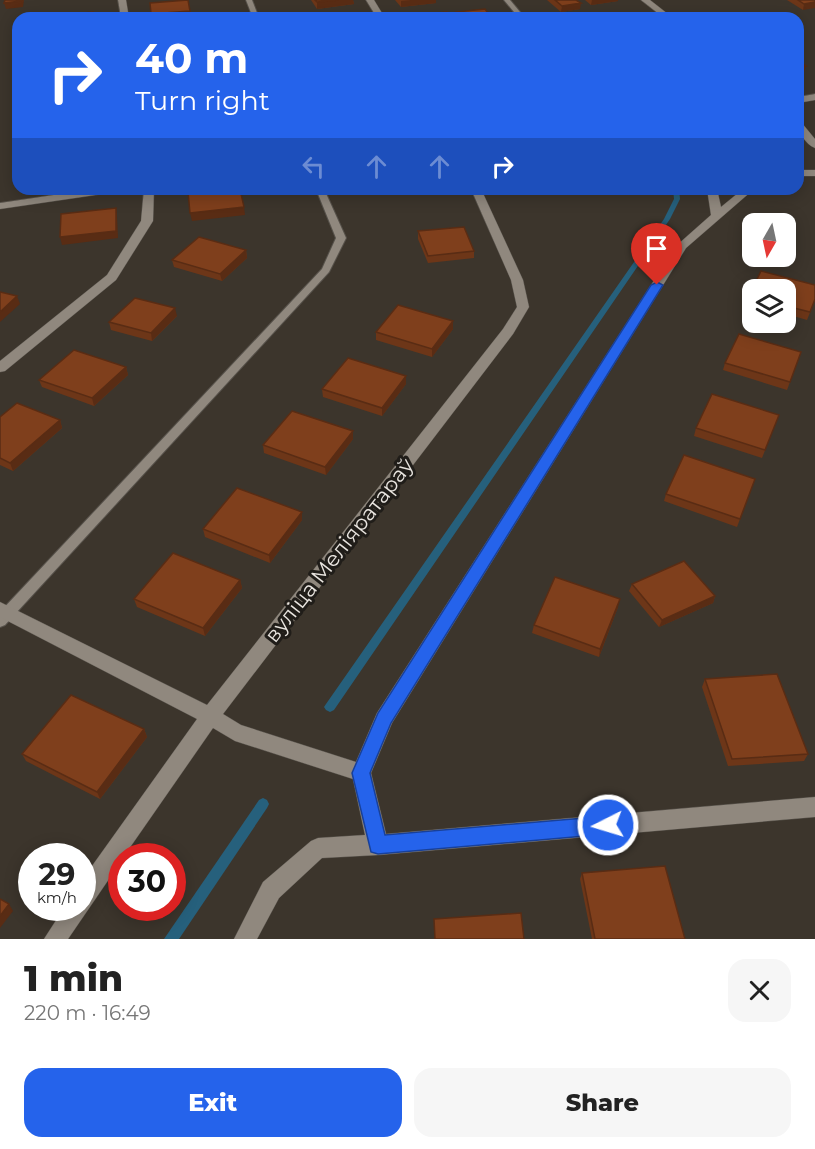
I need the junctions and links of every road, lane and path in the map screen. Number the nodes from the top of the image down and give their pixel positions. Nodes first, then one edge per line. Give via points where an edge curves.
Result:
1 (507, 0) edge
2 (645, 0) edge
3 (517, 12) edge
4 (661, 12) edge
5 (804, 131) edge
6 (815, 145) edge
7 (75, 195) edge
8 (149, 195) edge
9 (323, 195) edge
10 (479, 195) edge
11 (713, 195) edge
12 (742, 195) edge
13 (0, 206) edge
14 (717, 217) junction
15 (0, 368) edge
16 (3, 614) edge
17 (210, 716) junction
18 (361, 773) junction
19 (815, 807) edge
20 (378, 845) junction
21 (96, 879) edge
22 (68, 921) edge
23 (55, 939) edge
24 (245, 939) edge

1 - 3 lane
2 - 4 street
5 - 6 street
7 - 13 street
8 - 15 street via 147,221 112,277
9 - 16 lane via 341,238 326,270
10 - 17 street, вуліца Меліяратараў via 517,280 523,307 508,332
11 - 14 street
12 - 14 street
14 - 18 street via 682,246 384,719
16 - 17 street
17 - 18 street via 236,732
17 - 21 street, вуліца Меліяратараў
18 - 20 street
19 - 20 street
20 - 24 street via 318,848 271,890
22 - 23 street

